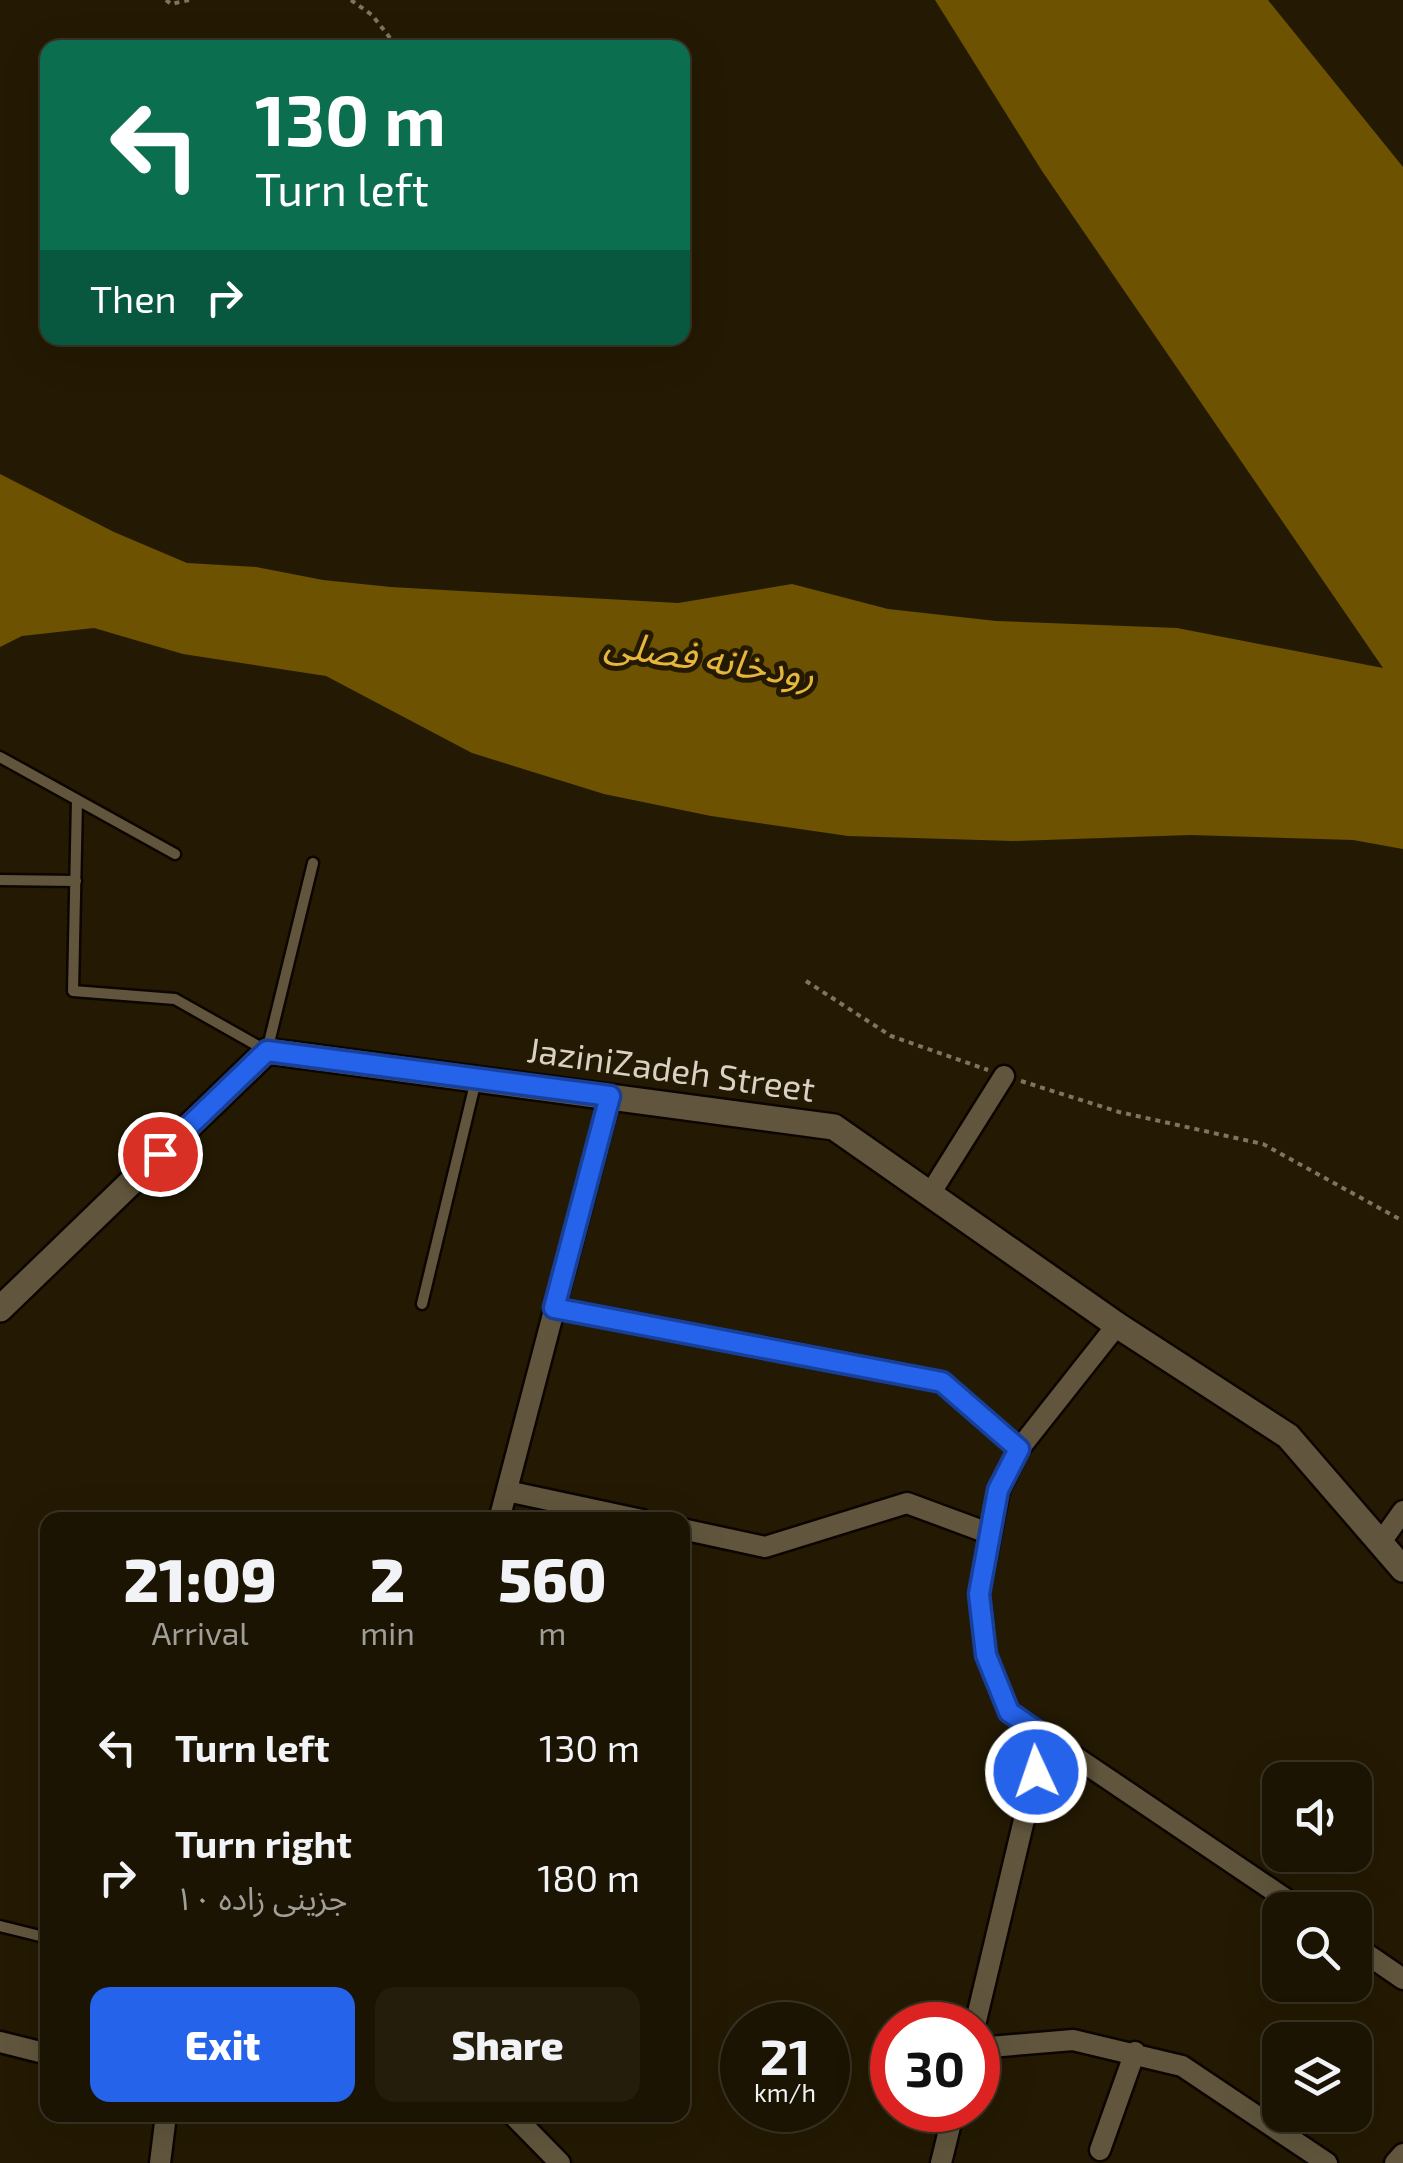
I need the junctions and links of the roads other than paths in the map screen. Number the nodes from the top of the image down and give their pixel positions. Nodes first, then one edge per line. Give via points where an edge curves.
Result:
1 (0, 758) edge
2 (78, 800) junction
3 (176, 854) dead end
4 (314, 863) dead end
5 (0, 880) edge
6 (76, 882) junction
7 (267, 1051) junction
8 (1004, 1076) road end
9 (476, 1079) junction
10 (610, 1096) junction
11 (930, 1194) junction
12 (422, 1304) dead end
13 (554, 1308) junction
14 (0, 1309) edge
15 (1117, 1325) junction
16 (1019, 1449) junction
17 (507, 1491) junction
18 (501, 1512) edge
19 (605, 1512) edge
20 (1403, 1512) edge
21 (690, 1531) edge
22 (988, 1533) junction
23 (1381, 1542) junction
24 (1403, 1569) edge
25 (1044, 1736) junction
26 (1275, 1892) edge
27 (0, 1926) edge
28 (40, 1936) edge
29 (1372, 1958) edge
30 (1403, 1979) edge
31 (980, 2002) edge
32 (0, 2042) edge
33 (1000, 2046) edge
34 (40, 2052) edge
35 (1135, 2052) junction
36 (165, 2122) edge
37 (520, 2122) edge
38 (949, 2132) edge
39 (1100, 2150) dead end
40 (1403, 2154) edge
41 (160, 2163) edge
42 (560, 2163) edge
43 (941, 2163) edge
44 (1327, 2163) edge
45 (1395, 2163) edge

1 - 2 lane
2 - 3 lane
2 - 6 lane
4 - 7 lane
5 - 6 lane
6 - 7 lane via 74,991 175,999
7 - 9 street, JaziniZadeh Street
7 - 14 street
8 - 11 street
9 - 10 street, JaziniZadeh Street
9 - 12 lane
10 - 11 street, JaziniZadeh Street via 834,1126
10 - 13 street
11 - 15 street, JaziniZadeh Street
13 - 16 street via 942,1382
13 - 17 street
15 - 16 street
15 - 23 street, JaziniZadeh Street via 1288,1436
16 - 22 street via 998,1490
17 - 18 street
17 - 19 street
20 - 23 street
21 - 22 street via 765,1547 907,1503
22 - 25 street via 979,1594 986,1655 1009,1712
23 - 24 street, JaziniZadeh Street
25 - 26 street
25 - 31 street
27 - 28 lane
29 - 30 street
32 - 34 street
33 - 35 street via 1072,2040
35 - 39 street
35 - 44 street via 1182,2066
36 - 41 street
37 - 42 street
38 - 43 street
40 - 45 street

